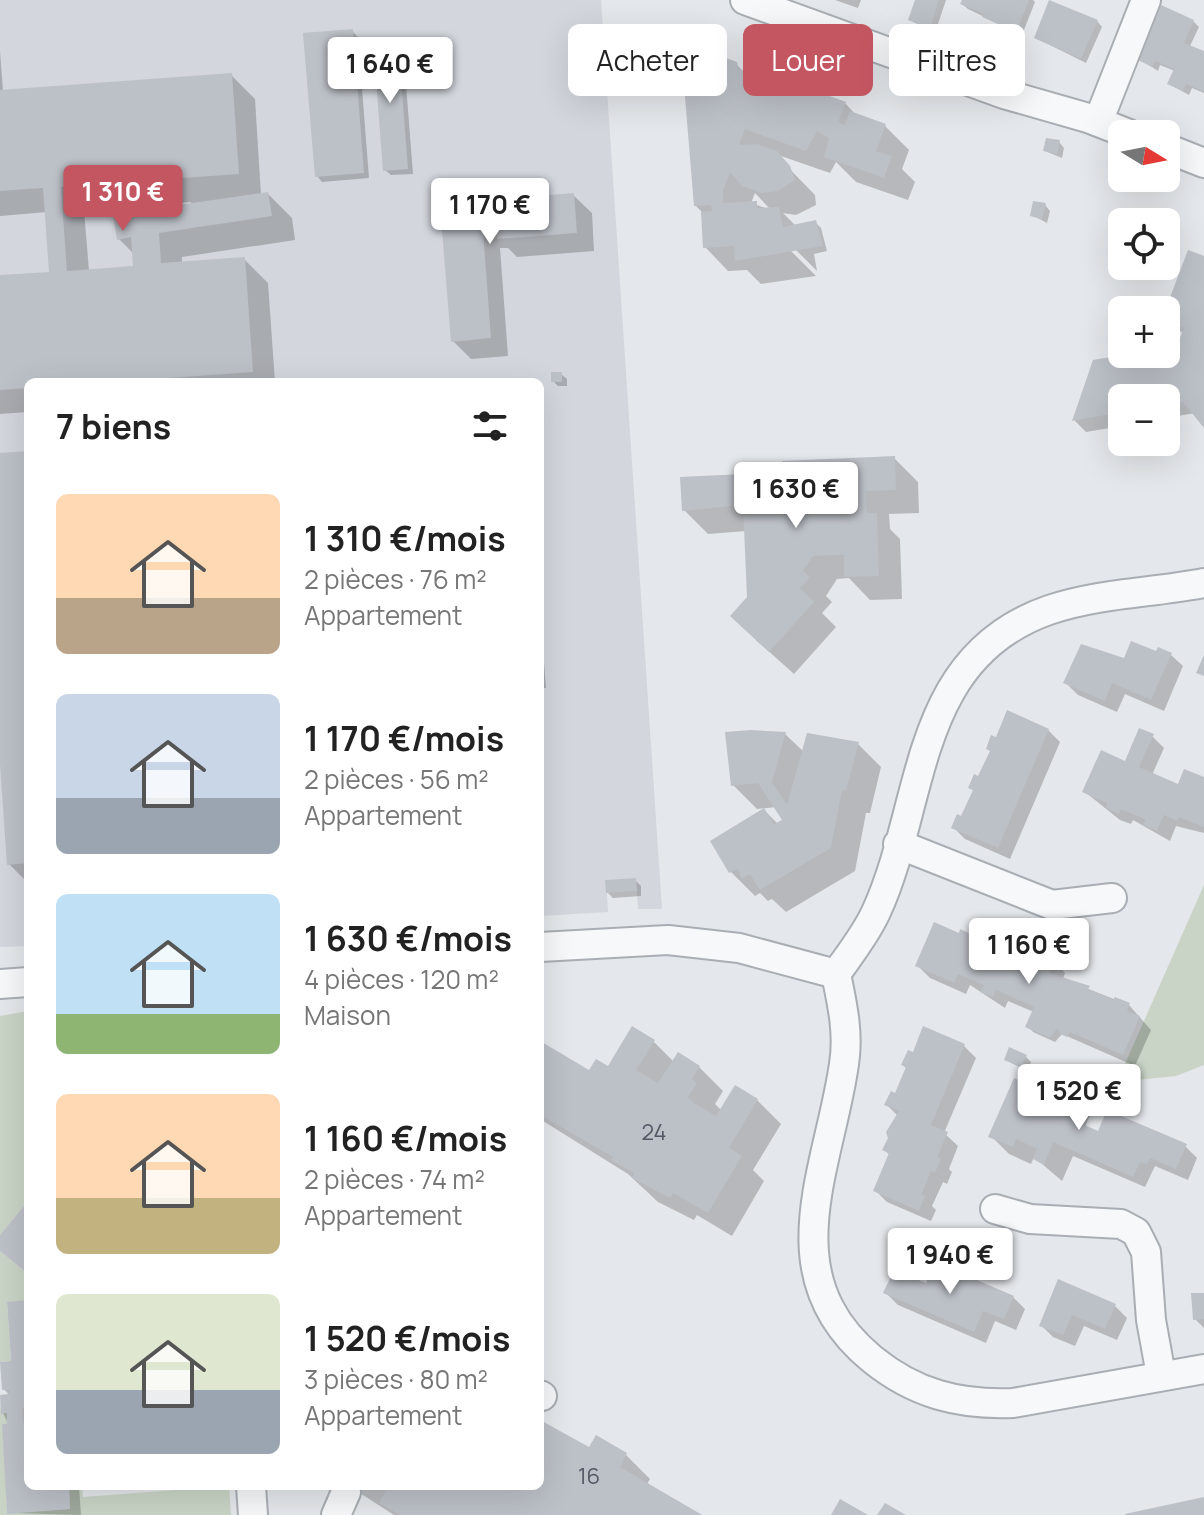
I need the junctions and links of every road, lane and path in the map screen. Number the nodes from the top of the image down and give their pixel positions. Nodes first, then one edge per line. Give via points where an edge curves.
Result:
1 (745, 0) edge
2 (1146, 0) edge
3 (1098, 122) junction
4 (1108, 126) edge
5 (1180, 154) edge
6 (1204, 163) edge
7 (1204, 583) edge
8 (898, 844) junction
9 (1112, 898) dead end
10 (544, 947) edge
11 (836, 974) junction
12 (995, 1209) dead end
13 (1189, 1372) edge
14 (251, 1490) edge
15 (253, 1515) edge

1 - 3 street via 1004,94
2 - 3 street
3 - 4 street
5 - 6 street
7 - 8 street via 1083,601 1048,610 1002,634 964,672 934,718
8 - 9 street via 1052,905
8 - 11 street via 876,913
10 - 11 street via 668,940 739,948
11 - 13 street via 845,1061 811,1226 819,1281 844,1329 897,1377 964,1402 1013,1403
12 - 13 street via 1030,1219 1121,1224 1136,1232 1146,1252 1151,1320
14 - 15 street

